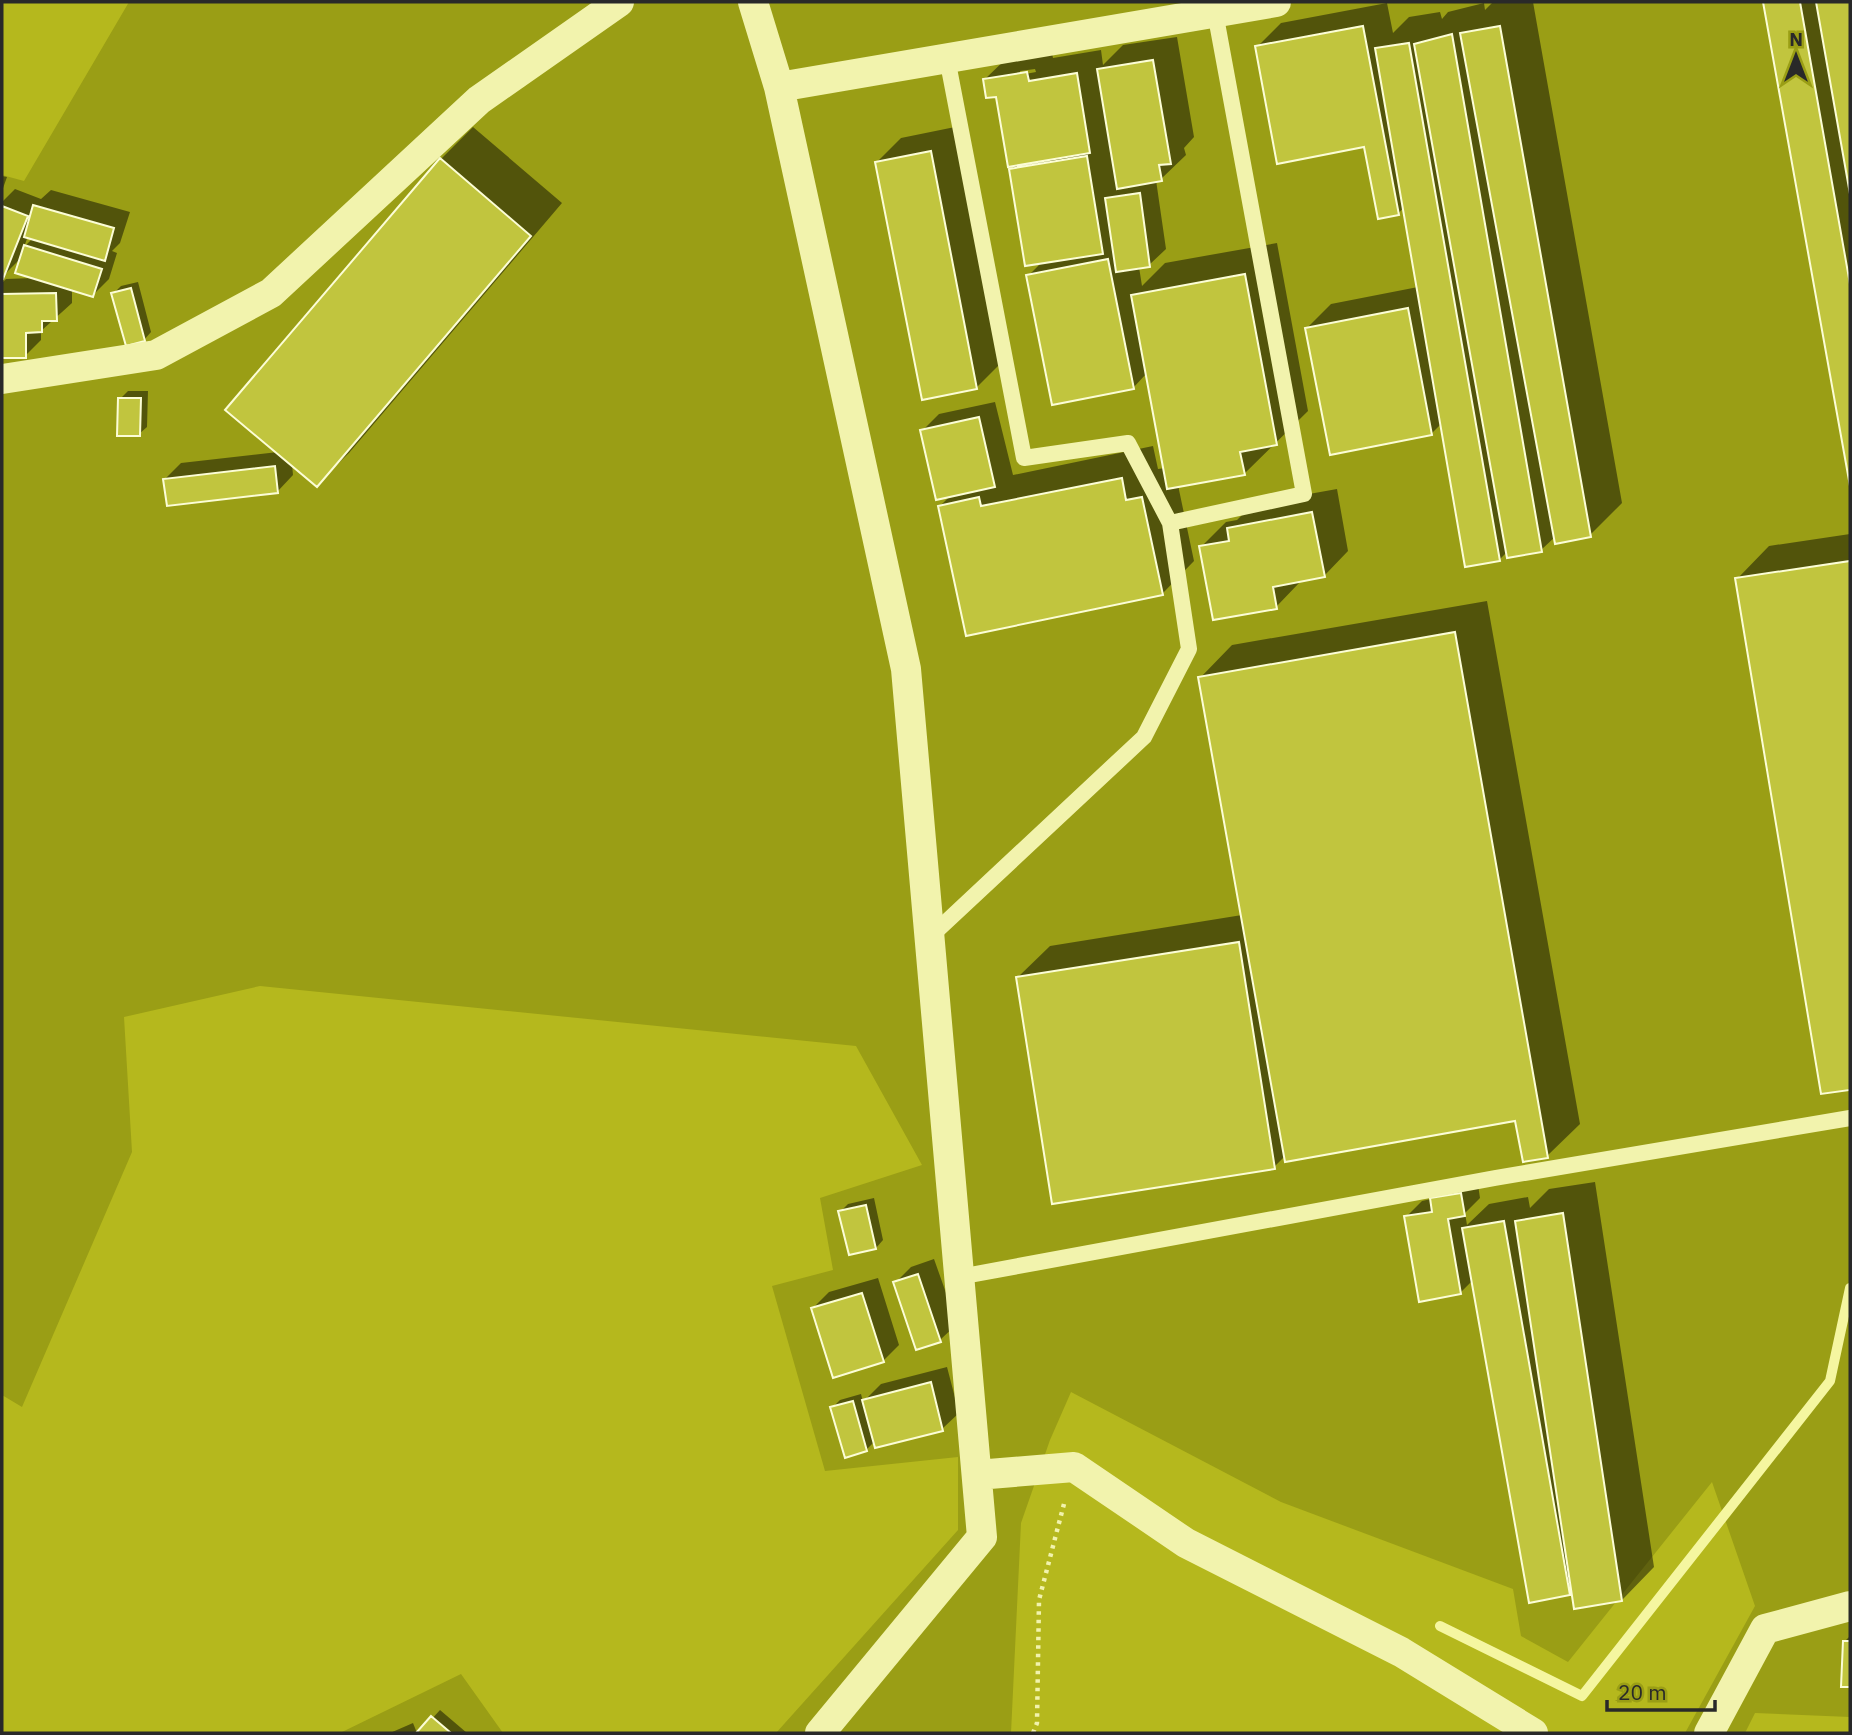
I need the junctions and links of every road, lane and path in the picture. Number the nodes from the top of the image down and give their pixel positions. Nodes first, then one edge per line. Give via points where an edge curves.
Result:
1 (619, 2) edge
2 (753, 2) edge
3 (1276, 2) edge
4 (1215, 12) junction
5 (947, 58) junction
6 (779, 87) junction
7 (2, 379) edge
8 (1170, 523) junction
9 (930, 937) junction
10 (1850, 1118) edge
11 (959, 1277) junction
12 (1074, 1467) junction
13 (977, 1475) junction
14 (1850, 1606) edge
15 (820, 1733) edge
16 (1033, 1733) edge
17 (1533, 1733) edge
18 (1709, 1733) edge

1 - 7 street via 479,100 271,293 156,355
2 - 6 street
3 - 4 street
4 - 5 street
4 - 8 lane via 1304,495
5 - 6 street
5 - 8 lane via 1024,458 1128,443
6 - 9 street via 906,669
8 - 9 lane via 1189,649 1144,737
9 - 11 street
10 - 11 lane
11 - 13 street
12 - 13 street
12 - 16 path via 1040,1600
12 - 17 street via 1186,1542 1401,1652
13 - 15 street via 982,1537
14 - 18 street via 1765,1629

